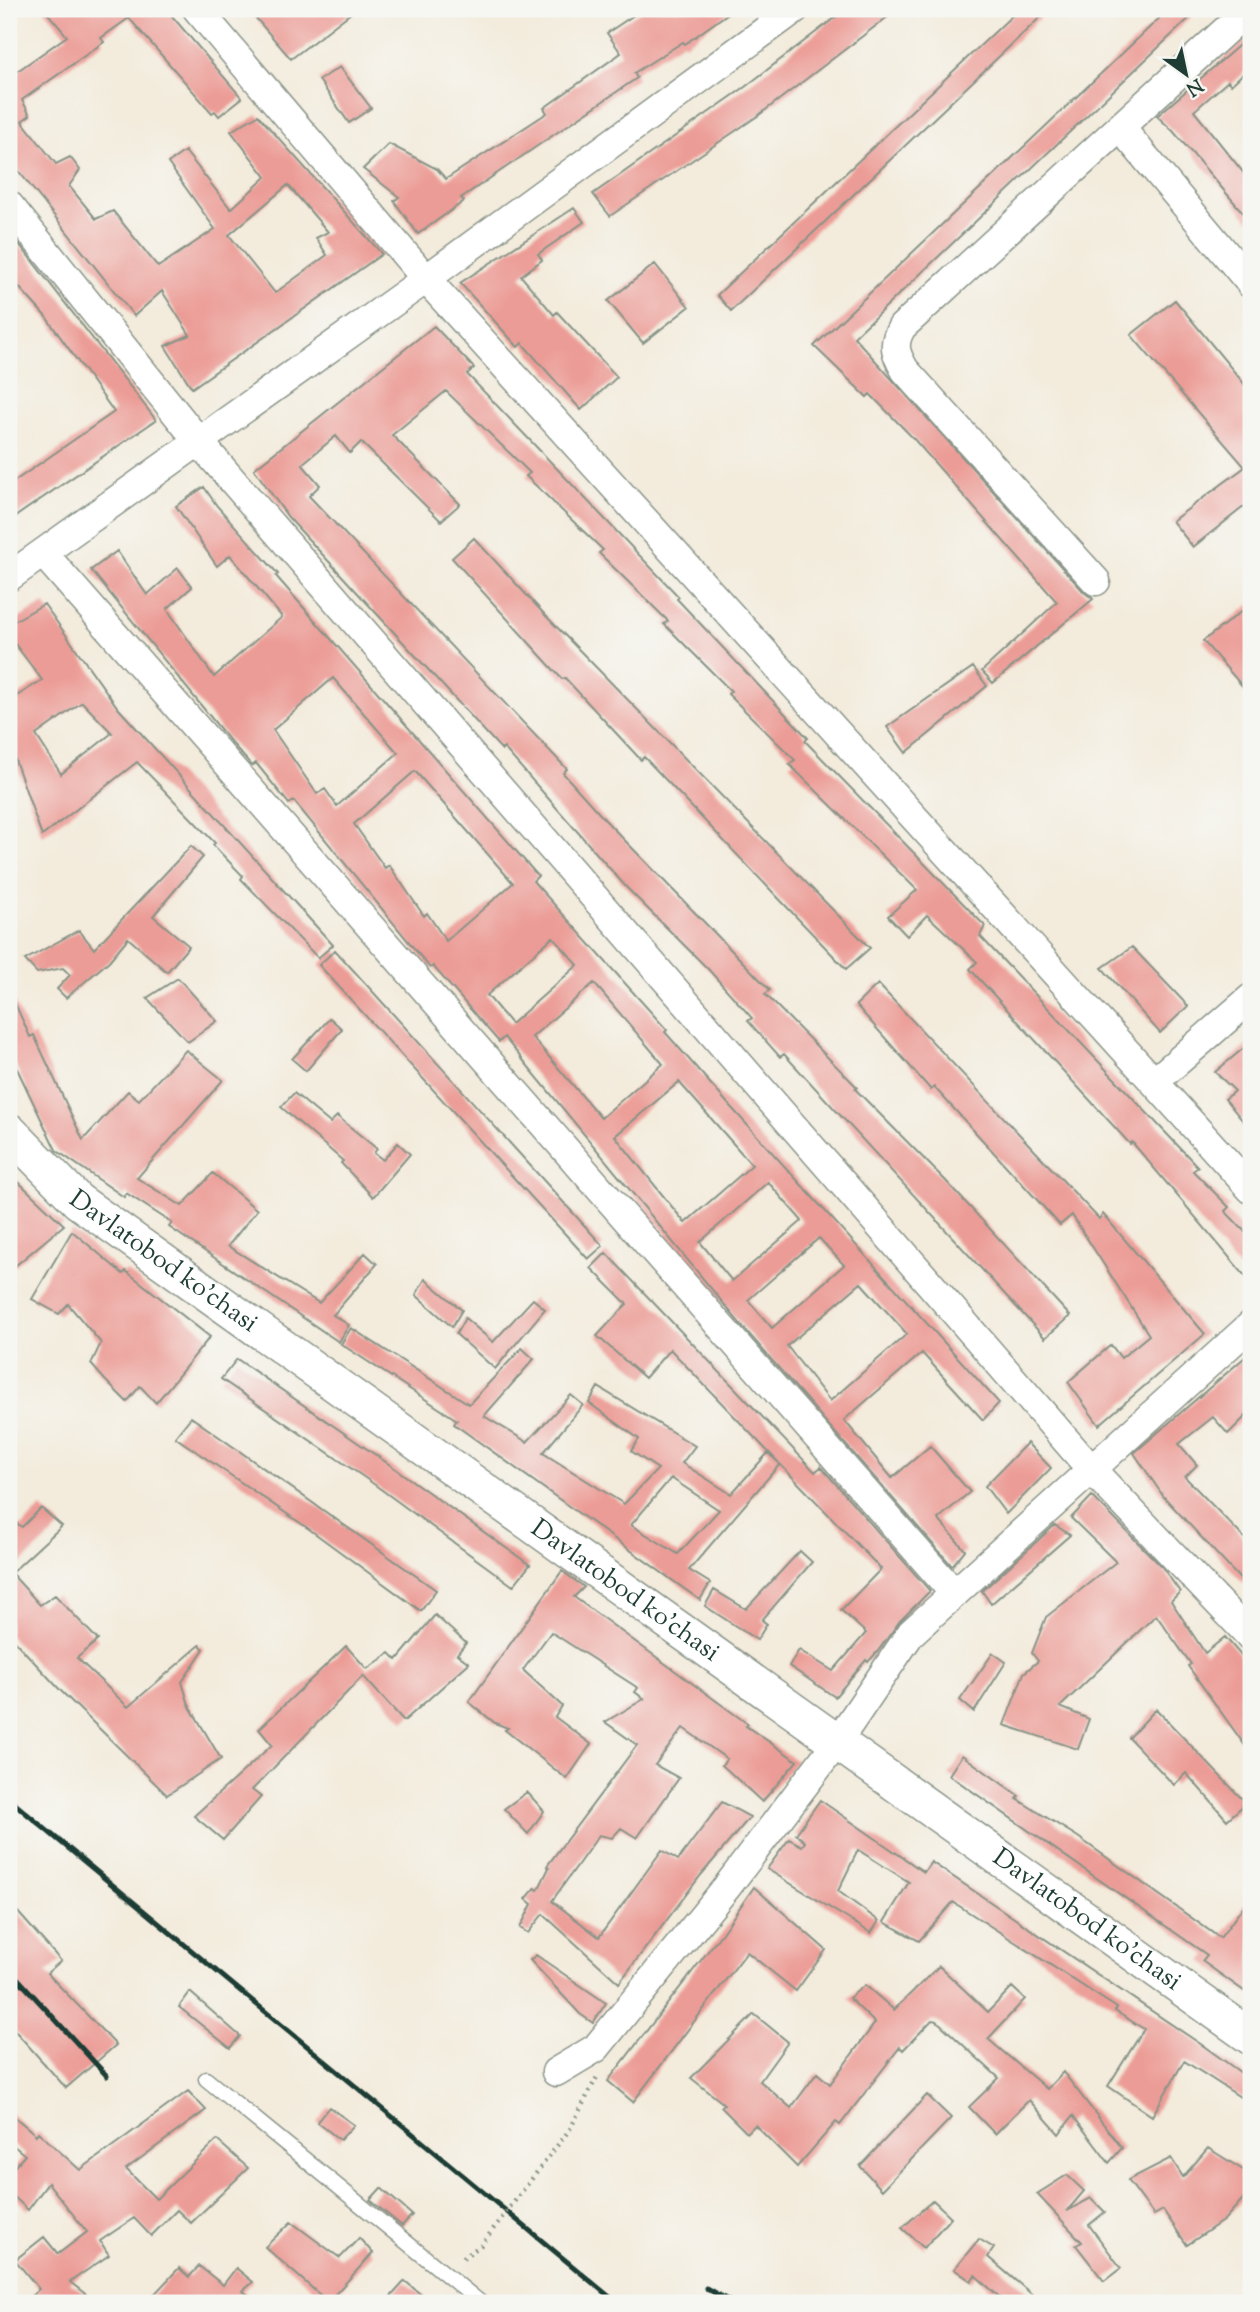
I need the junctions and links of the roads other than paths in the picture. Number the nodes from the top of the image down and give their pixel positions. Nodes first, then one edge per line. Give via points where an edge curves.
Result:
1 (197, 9) edge
2 (795, 9) edge
3 (1249, 9) edge
4 (1120, 127) junction
5 (9, 205) edge
6 (426, 279) junction
7 (1251, 284) edge
8 (199, 442) junction
9 (43, 553) junction
10 (9, 577) edge
11 (1096, 581) dead end
12 (1251, 998) edge
13 (1154, 1082) junction
14 (9, 1131) edge
15 (1251, 1189) edge
16 (1251, 1325) edge
17 (1090, 1468) junction
18 (954, 1593) junction
19 (1251, 1637) edge
20 (836, 1742) junction
21 (1251, 2037) edge
22 (556, 2072) dead end
23 (206, 2079) dead end
24 (481, 2303) edge

1 - 6 street
2 - 6 street
3 - 4 street
4 - 7 street
4 - 11 street via 902,327 894,340 895,354 905,370
5 - 8 street
6 - 8 street
6 - 13 street
8 - 9 street
8 - 17 street
9 - 10 street
9 - 18 street
12 - 13 street
13 - 15 street
14 - 20 street, Davlatobod ko'chasi via 78,1201
16 - 17 street
17 - 18 street
17 - 19 street
18 - 20 street via 911,1633
20 - 21 street, Davlatobod ko'chasi
20 - 22 street via 726,1888 596,2048
23 - 24 lane

